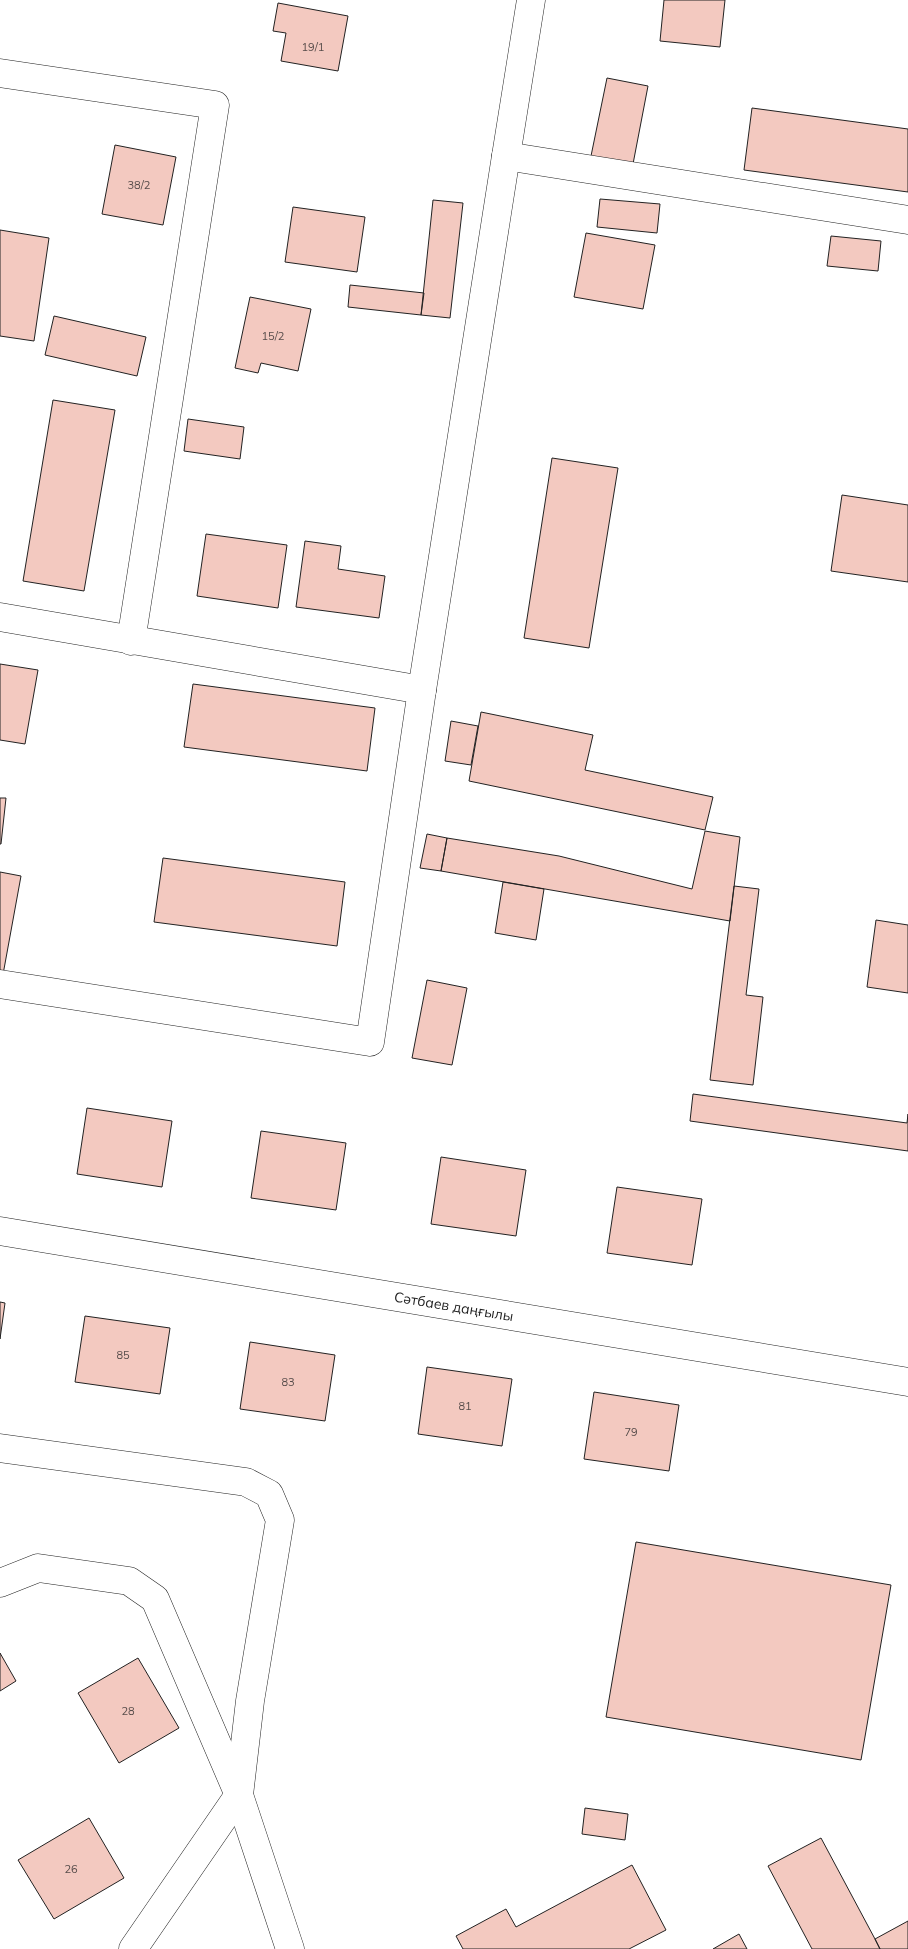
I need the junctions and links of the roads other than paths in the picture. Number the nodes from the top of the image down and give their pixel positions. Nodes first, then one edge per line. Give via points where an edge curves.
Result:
1 (531, 0) edge
2 (0, 73) edge
3 (506, 156) junction
4 (908, 220) edge
5 (0, 616) edge
6 (132, 641) junction
7 (422, 690) junction
8 (0, 984) edge
9 (0, 1231) edge
10 (908, 1382) edge
11 (0, 1448) edge
12 (0, 1583) edge
13 (239, 1795) junction
14 (133, 1949) edge
15 (290, 1949) edge

1 - 3 street
2 - 6 street via 215,105
3 - 4 street
3 - 7 street
5 - 6 street
6 - 7 street
7 - 8 street via 370,1042
9 - 10 street, Сәтбаев даңғылы
11 - 13 street via 246,1482 269,1494 280,1520 250,1701
12 - 13 street via 38,1568 129,1581 155,1599
13 - 14 street
13 - 15 street

